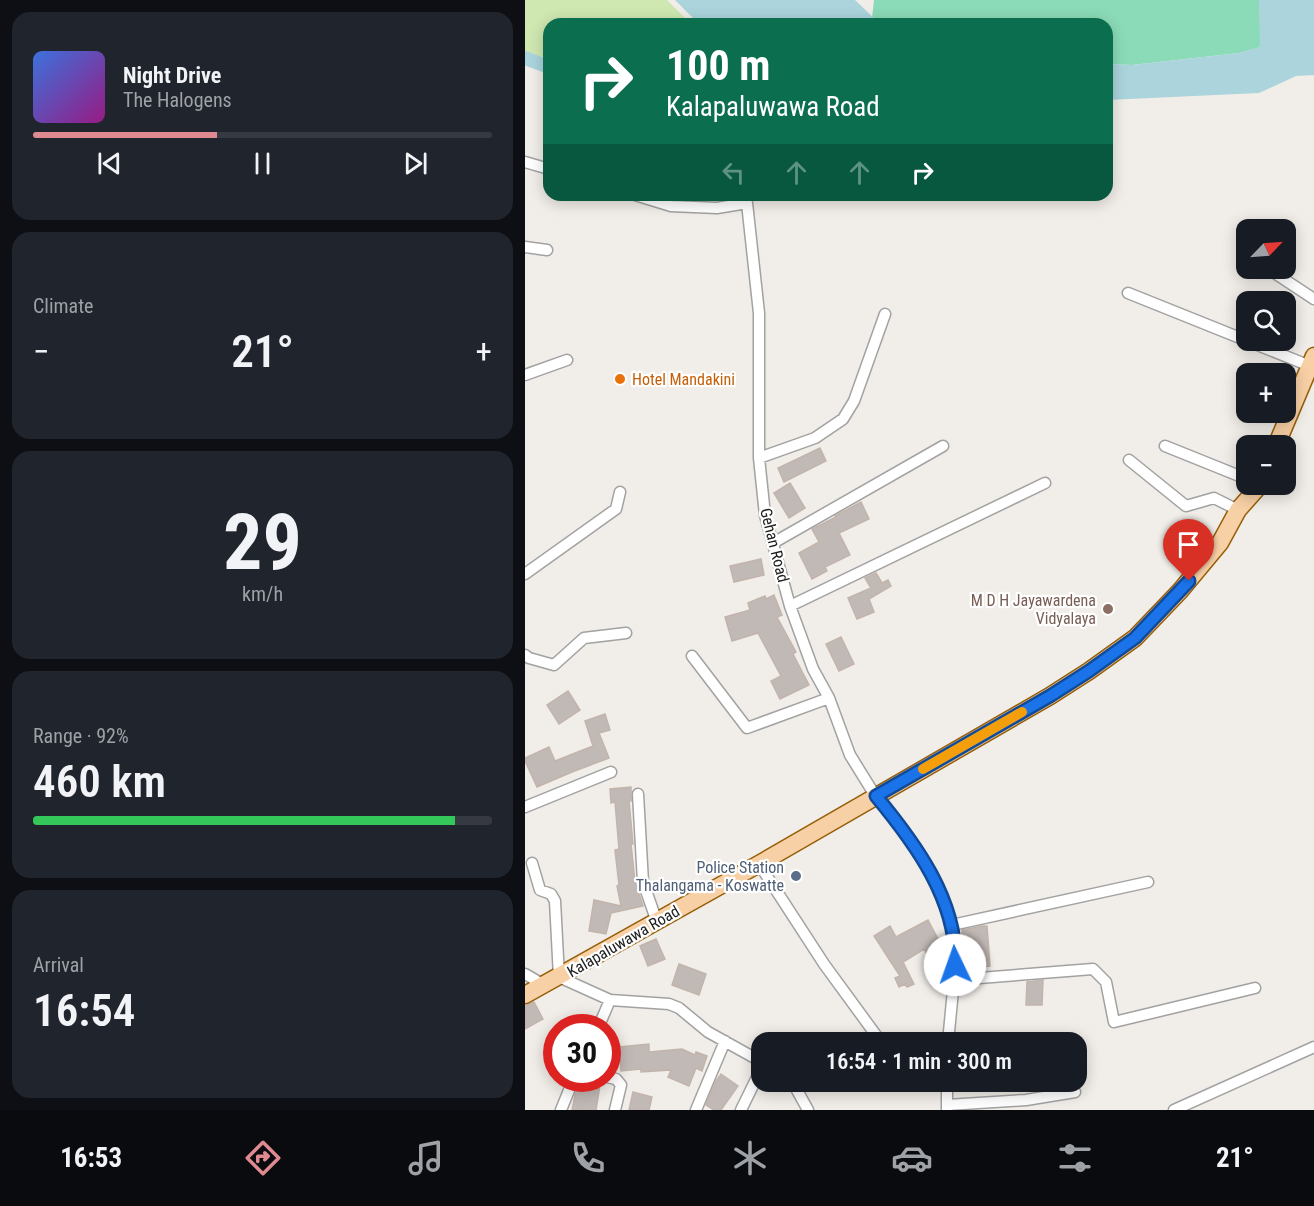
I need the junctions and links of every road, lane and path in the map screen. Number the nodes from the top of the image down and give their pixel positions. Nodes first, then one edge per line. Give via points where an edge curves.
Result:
1 (525, 162) edge
2 (543, 167) edge
3 (655, 201) edge
4 (525, 247) edge
5 (547, 250) dead end
6 (1284, 279) edge
7 (1128, 293) dead end
8 (1314, 299) edge
9 (885, 315) dead end
10 (567, 360) dead end
11 (1312, 361) edge
12 (525, 375) edge
13 (1281, 435) edge
14 (943, 446) dead end
15 (1165, 446) dead end
16 (759, 458) junction
17 (1129, 460) dead end
18 (1236, 475) edge
19 (1045, 483) dead end
20 (620, 492) dead end
21 (1252, 495) edge
22 (1238, 510) junction
23 (773, 543) junction
24 (525, 574) edge
25 (790, 606) junction
26 (626, 633) dead end
27 (525, 655) edge
28 (692, 656) dead end
29 (829, 698) junction
30 (611, 772) dead end
31 (638, 794) dead end
32 (876, 796) junction
33 (525, 807) edge
34 (532, 863) dead end
35 (759, 864) junction
36 (1148, 882) dead end
37 (657, 922) junction
38 (952, 925) junction
39 (525, 975) edge
40 (954, 980) junction
41 (552, 981) junction
42 (1255, 988) dead end
43 (525, 995) edge
44 (611, 1000) junction
45 (604, 1014) edge
46 (874, 1032) edge
47 (949, 1032) edge
48 (725, 1041) junction
49 (1314, 1047) edge
50 (751, 1056) edge
51 (751, 1090) edge
52 (568, 1092) edge
53 (619, 1092) edge
54 (798, 1092) edge
55 (947, 1092) edge
56 (1075, 1092) dead end
57 (947, 1108) edge
58 (561, 1110) edge
59 (615, 1110) edge
60 (696, 1110) edge
61 (741, 1110) edge
62 (808, 1110) edge
63 (1174, 1110) edge

1 - 2 street
3 - 16 street, Gehan Road via 671,206 717,208 747,203 759,313
4 - 5 street
6 - 8 street
7 - 11 street
9 - 16 street via 854,401 843,419 815,438
10 - 12 street
11 - 13 main road
14 - 23 street
15 - 18 street
16 - 23 street, Gehan Road via 765,515
17 - 22 street via 1187,506 1214,498
19 - 25 street
20 - 24 street via 616,509
21 - 22 main road, Kalapaluwawa Road
22 - 32 main road, Kalapaluwawa Road via 1220,543 1135,638 1050,696
23 - 25 street, Gehan Road
25 - 29 street, Gehan Road via 813,669
26 - 27 street via 584,638 554,665
28 - 29 street via 747,728
29 - 32 street, Gehan Road via 850,756
30 - 33 street
31 - 37 street via 643,882
32 - 35 main road, Kalapaluwawa Road
32 - 38 street, Gehan Road via 934,879
34 - 41 street via 540,890 551,894 555,902
35 - 37 main road, Kalapaluwawa Road
35 - 46 street
36 - 38 street
37 - 41 main road, Kalapaluwawa Road
38 - 40 street, Gehan Road via 956,950
39 - 41 street
40 - 42 street via 1093,969 1106,982 1114,1022
40 - 47 street, Gehan Road
41 - 43 main road, Kalapaluwawa Road
41 - 44 street
44 - 45 street
44 - 48 street via 669,1004
48 - 50 street
48 - 60 street
49 - 63 street
51 - 61 street
52 - 58 street
53 - 59 street
54 - 62 street
55 - 57 street
56 - 57 street

